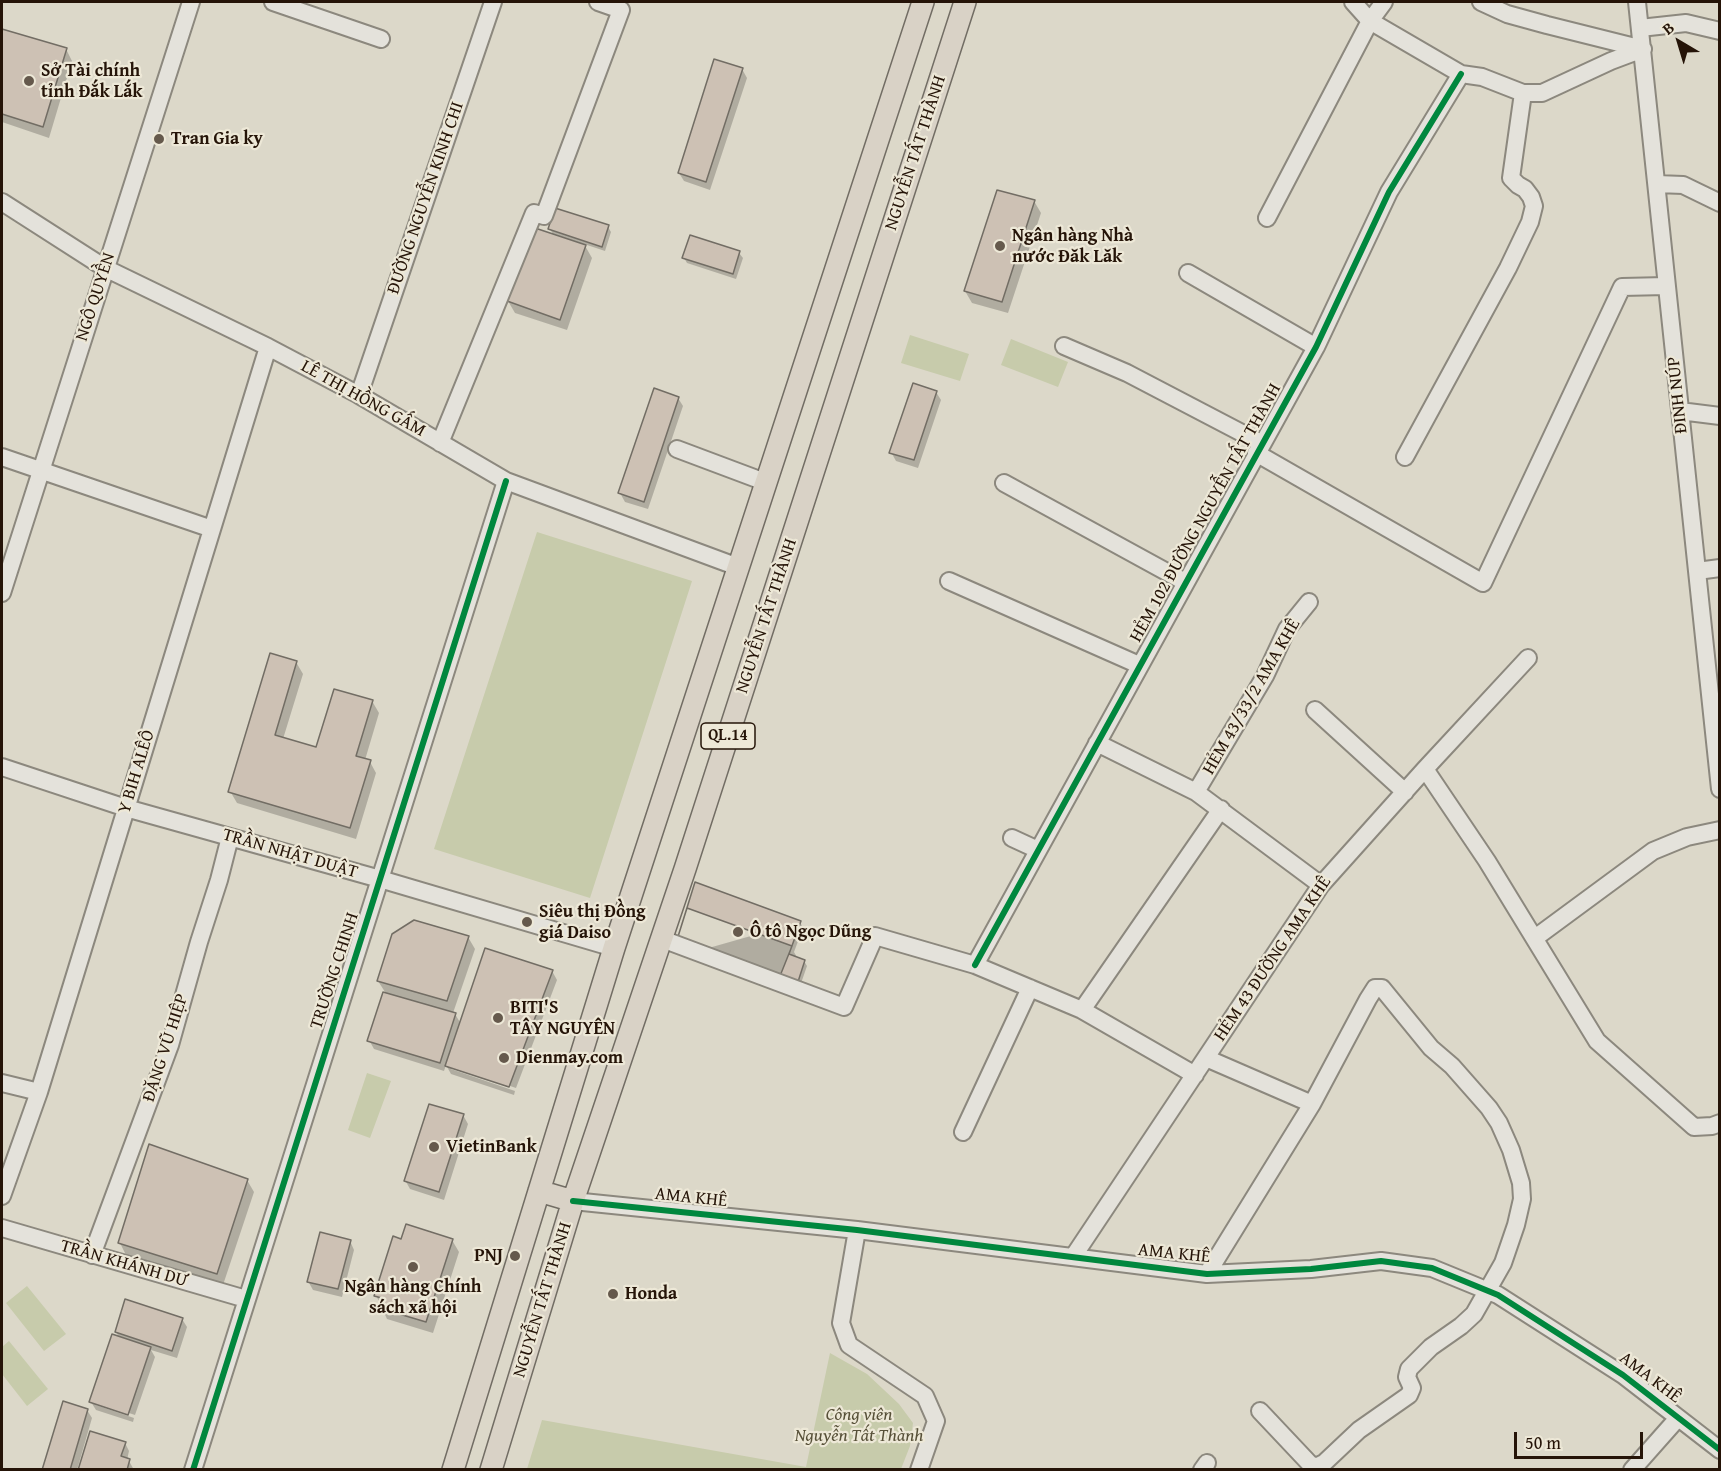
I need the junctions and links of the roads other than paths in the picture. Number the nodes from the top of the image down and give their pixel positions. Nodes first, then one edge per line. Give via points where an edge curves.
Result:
1 (191, 2) edge
2 (273, 2) edge
3 (493, 2) edge
4 (598, 2) edge
5 (923, 2) edge
6 (965, 2) edge
7 (1353, 2) edge
8 (1384, 2) edge
9 (1481, 2) edge
10 (1636, 2) edge
11 (1370, 21) junction
12 (1640, 28) junction
13 (1719, 31) edge
14 (381, 39) dead end
15 (1642, 49) junction
16 (1461, 74) junction
17 (1523, 93) junction
18 (1657, 184) junction
19 (2, 201) edge
20 (1719, 203) edge
21 (1267, 218) dead end
22 (105, 268) junction
23 (1188, 273) dead end
24 (1666, 286) junction
25 (1064, 346) dead end
26 (268, 347) junction
27 (1316, 347) junction
28 (359, 395) junction
29 (1680, 411) junction
30 (1719, 417) edge
31 (440, 443) junction
32 (1259, 448) junction
33 (676, 449) dead end
34 (2, 457) edge
35 (1405, 457) dead end
36 (40, 470) junction
37 (506, 481) junction
38 (765, 482) junction
39 (1004, 483) dead end
40 (212, 529) junction
41 (738, 567) junction
42 (1719, 568) edge
43 (1697, 571) junction
44 (949, 581) dead end
45 (1185, 582) junction
46 (2, 593) edge
47 (1309, 603) dead end
48 (1528, 658) dead end
49 (1139, 665) junction
50 (1714, 683) edge
51 (1315, 710) dead end
52 (1097, 743) junction
53 (2, 767) edge
54 (1425, 769) junction
55 (1719, 789) edge
56 (1196, 792) junction
57 (1405, 792) junction
58 (126, 808) junction
59 (1221, 809) junction
60 (1719, 830) edge
61 (230, 837) junction
62 (1012, 838) dead end
63 (1038, 850) junction
64 (381, 879) junction
65 (1322, 885) junction
66 (1534, 938) junction
67 (662, 939) junction
68 (614, 948) junction
69 (975, 965) junction
70 (1030, 988) junction
71 (1082, 1010) junction
72 (1206, 1058) junction
73 (1195, 1075) junction
74 (2, 1083) edge
75 (39, 1092) junction
76 (1312, 1104) junction
77 (1719, 1123) edge
78 (963, 1132) dead end
79 (539, 1191) junction
80 (2, 1196) edge
81 (573, 1201) junction
82 (2, 1228) edge
83 (858, 1230) junction
84 (93, 1255) junction
85 (1073, 1257) junction
86 (1207, 1274) junction
87 (1487, 1291) junction
88 (246, 1299) junction
89 (1260, 1411) dead end
90 (1678, 1418) junction
91 (1719, 1450) edge
92 (193, 1470) edge
93 (453, 1470) edge
94 (491, 1470) edge
95 (919, 1470) edge
96 (1632, 1470) edge

1 - 22 street, NGÔ QUYỀN
2 - 14 street
3 - 28 street, ĐƯỜNG NGUYỄN KINH CHI
4 - 31 street via 621,10 544,216 534,213
5 - 38 main road, NGUYỄN TẤT THÀNH / QL.14
6 - 67 main road, NGUYỄN TẤT THÀNH / QL.14
7 - 11 street
8 - 11 street
9 - 15 street via 1537,23
10 - 12 street, ĐINH NÚP
11 - 16 street
11 - 21 street
12 - 13 street via 1686,23
12 - 15 street, ĐINH NÚP
15 - 17 street via 1542,93
15 - 18 street, ĐINH NÚP
16 - 17 street via 1482,77
16 - 27 street, HẺM 102 ĐƯỜNG NGUYỄN TẤT THÀNH via 1389,192
17 - 35 street via 1511,178 1531,197 1534,206 1530,222
18 - 20 street via 1683,185
18 - 24 street, ĐINH NÚP
19 - 22 street, LÊ THỊ HỒNG GẤM
22 - 26 street, LÊ THỊ HỒNG GẤM
22 - 36 street, NGÔ QUYỀN
23 - 27 street
24 - 29 street, ĐINH NÚP
24 - 32 street via 1622,287 1483,583
25 - 32 street via 1127,373
26 - 28 street, LÊ THỊ HỒNG GẤM
26 - 40 street, Y BIH ALÊÔ
27 - 32 street, HẺM 102 ĐƯỜNG NGUYỄN TẤT THÀNH
28 - 31 street, LÊ THỊ HỒNG GẤM
29 - 30 street
29 - 43 street, ĐINH NÚP
31 - 37 street, LÊ THỊ HỒNG GẤM
32 - 45 street, HẺM 102 ĐƯỜNG NGUYỄN TẤT THÀNH
33 - 38 street
34 - 36 street
36 - 40 street
36 - 46 street, NGÔ QUYỀN
37 - 41 street, LÊ THỊ HỒNG GẤM
37 - 64 street, TRƯỜNG CHINH
38 - 41 main road, NGUYỄN TẤT THÀNH / QL.14
39 - 45 street
40 - 58 street, Y BIH ALÊÔ
41 - 68 main road, NGUYỄN TẤT THÀNH / QL.14
42 - 43 street
43 - 50 street, ĐINH NÚP
44 - 49 street
45 - 49 street, HẺM 102 ĐƯỜNG NGUYỄN TẤT THÀNH
47 - 56 street, HẺM 43/33/2 AMA KHÊ via 1287,629 1265,676
48 - 54 street, HẺM 43 ĐƯỜNG AMA KHÊ
49 - 52 street, HẺM 102 ĐƯỜNG NGUYỄN TẤT THÀNH
50 - 55 street, ĐINH NÚP
51 - 57 street
52 - 56 street
52 - 63 street, HẺM 102 ĐƯỜNG NGUYỄN TẤT THÀNH
53 - 58 street, TRẦN NHẬT DUẬT
54 - 57 street, HẺM 43 ĐƯỜNG AMA KHÊ
54 - 66 street
56 - 59 street
57 - 65 street, HẺM 43 ĐƯỜNG AMA KHÊ
58 - 61 street, TRẦN NHẬT DUẬT
58 - 75 street, Y BIH ALÊÔ
59 - 65 street
59 - 71 street
60 - 66 street via 1669,844 1634,864
61 - 64 street, TRẦN NHẬT DUẬT
61 - 84 street, ĐẶNG VŨ HIỆP via 170,1045
62 - 63 street
63 - 69 street, HẺM 102 ĐƯỜNG NGUYỄN TẤT THÀNH
64 - 68 street, TRẦN NHẬT DUẬT
64 - 88 street, TRƯỜNG CHINH
65 - 72 street, HẺM 43 ĐƯỜNG AMA KHÊ
66 - 77 street via 1597,1041 1694,1127
67 - 69 street via 844,1007 875,936
67 - 81 main road, NGUYỄN TẤT THÀNH / QL.14
68 - 79 main road, NGUYỄN TẤT THÀNH / QL.14
69 - 70 street
70 - 71 street
70 - 78 street
71 - 73 street
72 - 73 street, HẺM 43 ĐƯỜNG AMA KHÊ
72 - 76 street
73 - 85 street, HẺM 43 ĐƯỜNG AMA KHÊ
74 - 75 street
75 - 80 street, Y BIH ALÊÔ
76 - 86 street
76 - 87 street via 1368,999 1375,988 1382,988 1431,1048 1489,1108 1514,1156 1522,1199 1503,1263
79 - 81 main road
79 - 93 main road, NGUYỄN TẤT THÀNH / QL.14
81 - 83 street, AMA KHÊ
81 - 94 main road, NGUYỄN TẤT THÀNH / QL.14
82 - 84 street, TRẦN KHÁNH DƯ
83 - 85 street, AMA KHÊ
83 - 95 street via 841,1323 849,1345 924,1396 936,1421
84 - 88 street, TRẦN KHÁNH DƯ
85 - 86 street, AMA KHÊ
86 - 87 street, AMA KHÊ via 1381,1261 1432,1268
87 - 89 street via 1468,1321 1431,1347 1409,1370 1409,1395 1359,1430 1320,1466 1310,1464
87 - 90 street, AMA KHÊ via 1623,1375
88 - 92 street, TRƯỜNG CHINH
90 - 91 street, AMA KHÊ
90 - 96 street

